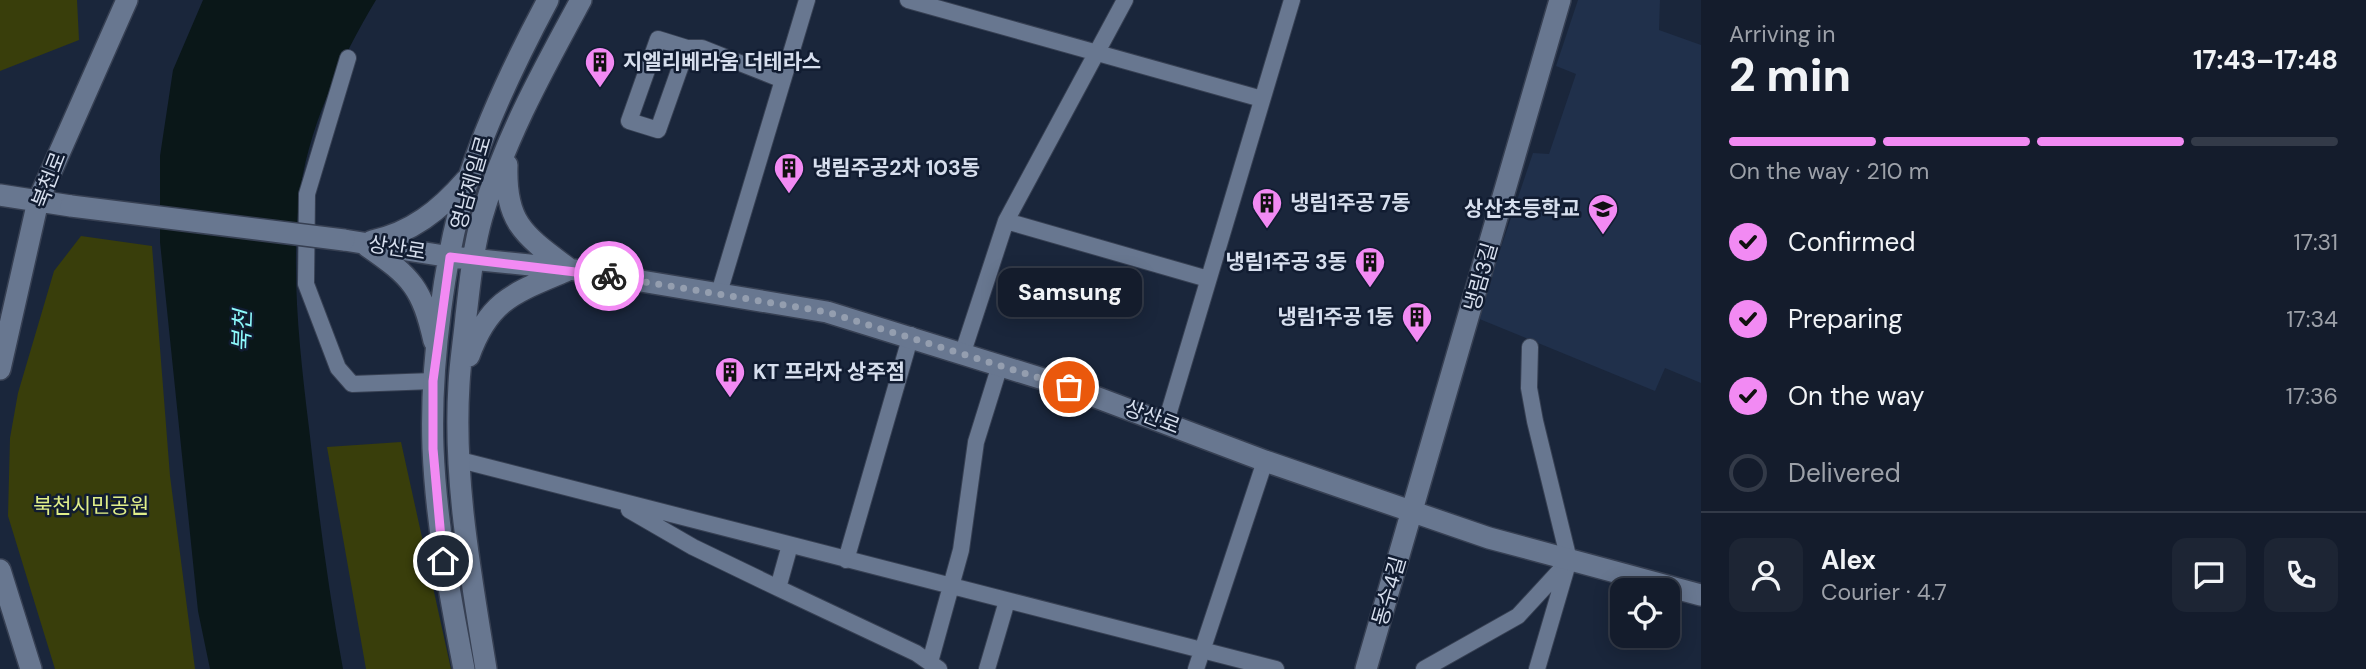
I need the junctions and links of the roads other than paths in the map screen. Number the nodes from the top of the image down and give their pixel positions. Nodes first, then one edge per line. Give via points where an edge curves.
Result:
1 (127, 0) edge
2 (548, 0) edge
3 (581, 0) edge
4 (807, 0) edge
5 (908, 0) edge
6 (1125, 0) edge
7 (1292, 0) edge
8 (1560, 0) edge
9 (687, 48) junction
10 (1096, 52) junction
11 (348, 58) dead end
12 (783, 80) junction
13 (1262, 99) junction
14 (508, 145) junction
15 (469, 177) junction
16 (0, 195) edge
17 (38, 201) junction
18 (1006, 221) junction
19 (353, 241) junction
20 (450, 257) junction
21 (473, 259) junction
22 (569, 270) junction
23 (1208, 279) junction
24 (719, 293) junction
25 (911, 335) junction
26 (1530, 347) dead end
27 (964, 352) junction
28 (436, 353) junction
29 (1000, 365) junction
30 (0, 369) edge
31 (433, 381) junction
32 (459, 385) junction
33 (1166, 422) junction
34 (460, 460) junction
35 (1265, 461) junction
36 (609, 499) junction
37 (1411, 513) junction
38 (790, 545) junction
39 (846, 560) junction
40 (1569, 560) junction
41 (0, 570) edge
42 (950, 587) junction
43 (778, 588) junction
44 (1701, 595) edge
45 (1007, 601) junction
46 (1202, 650) junction
47 (934, 666) edge
48 (32, 669) edge
49 (464, 669) edge
50 (486, 669) edge
51 (987, 669) edge
52 (1196, 669) edge
53 (1276, 669) edge
54 (1366, 669) edge
55 (1424, 669) edge
56 (1537, 669) edge

1 - 17 street, 북천로
2 - 15 street, 영남제일로 via 512,68
3 - 14 street, 영남제일로
4 - 12 street
5 - 10 street
6 - 10 street
7 - 13 street
8 - 37 street, 냉림3길
9 - 9 street via 658,131 629,121 658,39
9 - 12 street via 702,48
10 - 13 street
10 - 18 street
11 - 31 street via 307,194 306,284 338,368 352,384
12 - 24 street
13 - 23 street
14 - 21 street, 영남제일로 via 482,216
14 - 22 street via 506,190 514,216 526,237
15 - 19 street via 425,219 392,237
15 - 20 street, 영남제일로
16 - 17 street
17 - 19 street, 상산로, bridge
17 - 30 street, 북천로
18 - 23 street
18 - 27 street
19 - 20 street, 상산로
19 - 28 street via 414,284 426,306
20 - 21 street, 상산로
20 - 28 street, 영남제일로
21 - 22 street, 상산로
21 - 32 street, 영남제일로
22 - 24 street, 상산로
22 - 32 street via 518,291 486,317
23 - 33 street
24 - 25 street, 상산로 via 827,312
25 - 27 street, 상산로
25 - 39 street
26 - 40 street via 1529,388 1535,421
27 - 29 street, 상산로
28 - 31 street, 영남제일로
29 - 33 street, 상산로
29 - 42 street via 976,442 961,550
31 - 49 street, 영남제일로 via 433,449 443,561
32 - 34 street, 영남제일로
33 - 35 street, 상산로
34 - 36 street
34 - 50 street, 영남제일로 via 468,555
35 - 37 street, 상산로
35 - 46 street
36 - 38 street
36 - 43 street
37 - 40 street, 상산로
37 - 54 street, 동수4길
38 - 39 street
38 - 43 street
39 - 42 street
40 - 44 street, 상산로
40 - 55 street via 1517,615
40 - 56 street
41 - 48 street
42 - 45 street
42 - 47 street
43 - 47 street via 916,653
45 - 46 street
45 - 51 street
46 - 52 street
46 - 53 street

